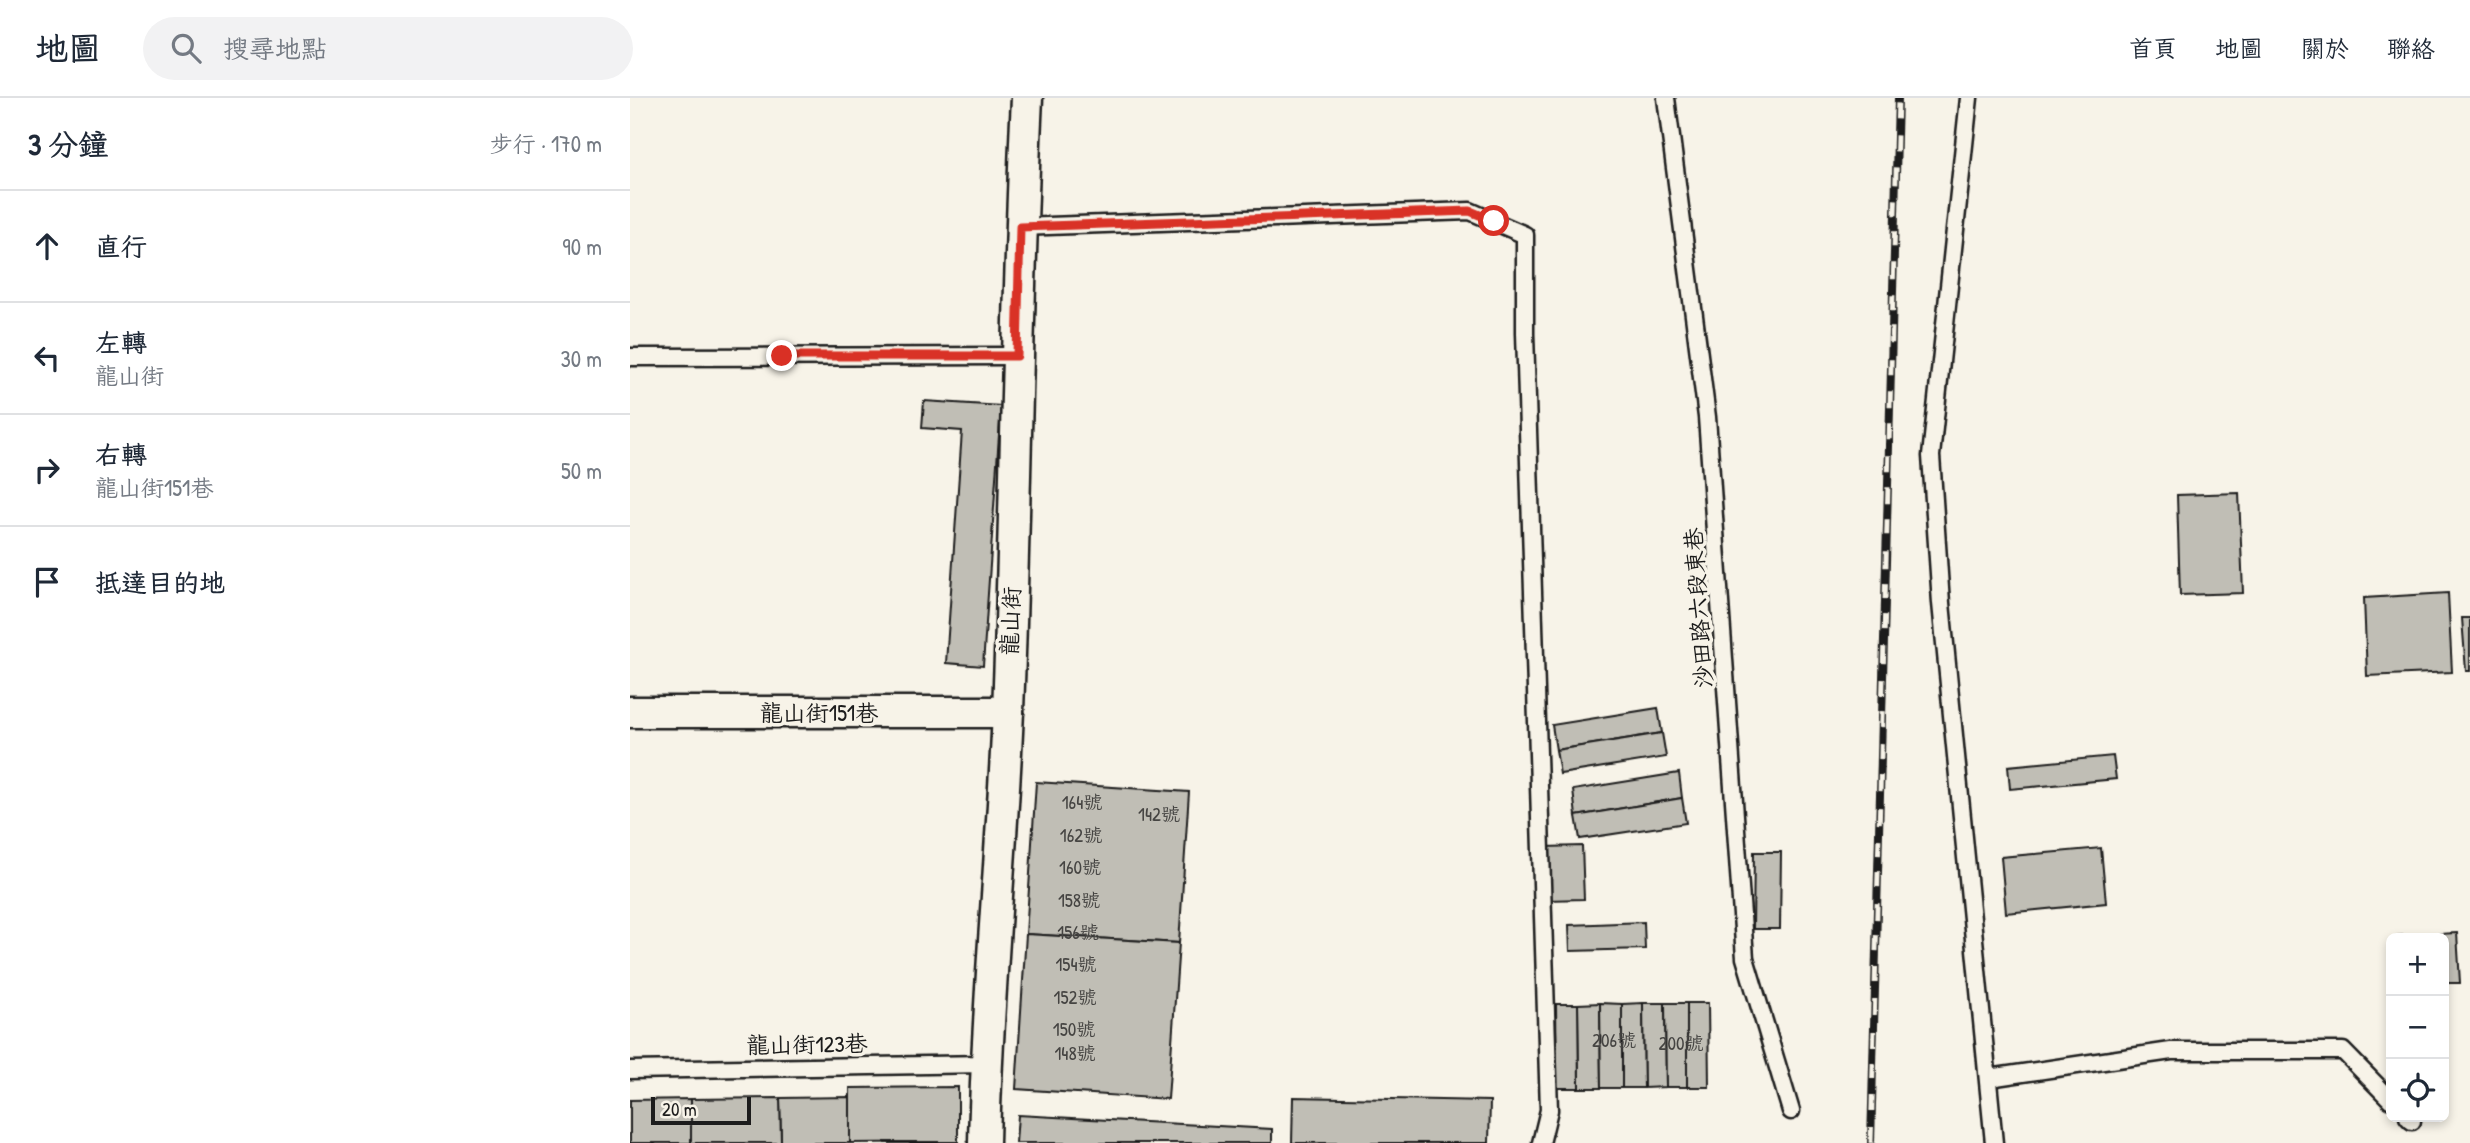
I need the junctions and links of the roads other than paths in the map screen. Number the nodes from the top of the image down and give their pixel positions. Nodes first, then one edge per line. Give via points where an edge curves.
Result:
1 (1027, 98) edge
2 (1666, 98) edge
3 (1969, 98) edge
4 (1020, 227) junction
5 (630, 356) edge
6 (1017, 356) junction
7 (630, 712) edge
8 (1008, 712) junction
9 (986, 1064) junction
10 (630, 1070) edge
11 (1989, 1078) junction
12 (2386, 1095) edge
13 (1791, 1111) dead end
14 (984, 1143) edge
15 (1541, 1143) edge
16 (1994, 1143) edge

1 - 4 street, 龍山街
2 - 13 lane, 沙田路六段東巷 via 1707,417 1745,958
3 - 11 lane via 1931,456
4 - 6 street, 龍山街
4 - 15 lane via 1470,211 1525,235 1549,1110
5 - 6 lane
6 - 8 street, 龍山街
7 - 8 street, 龍山街151巷
8 - 9 street, 龍山街
9 - 10 lane, 龍山街123巷
9 - 14 street, 龍山街
11 - 12 lane via 2171,1051 2343,1051
11 - 16 lane

